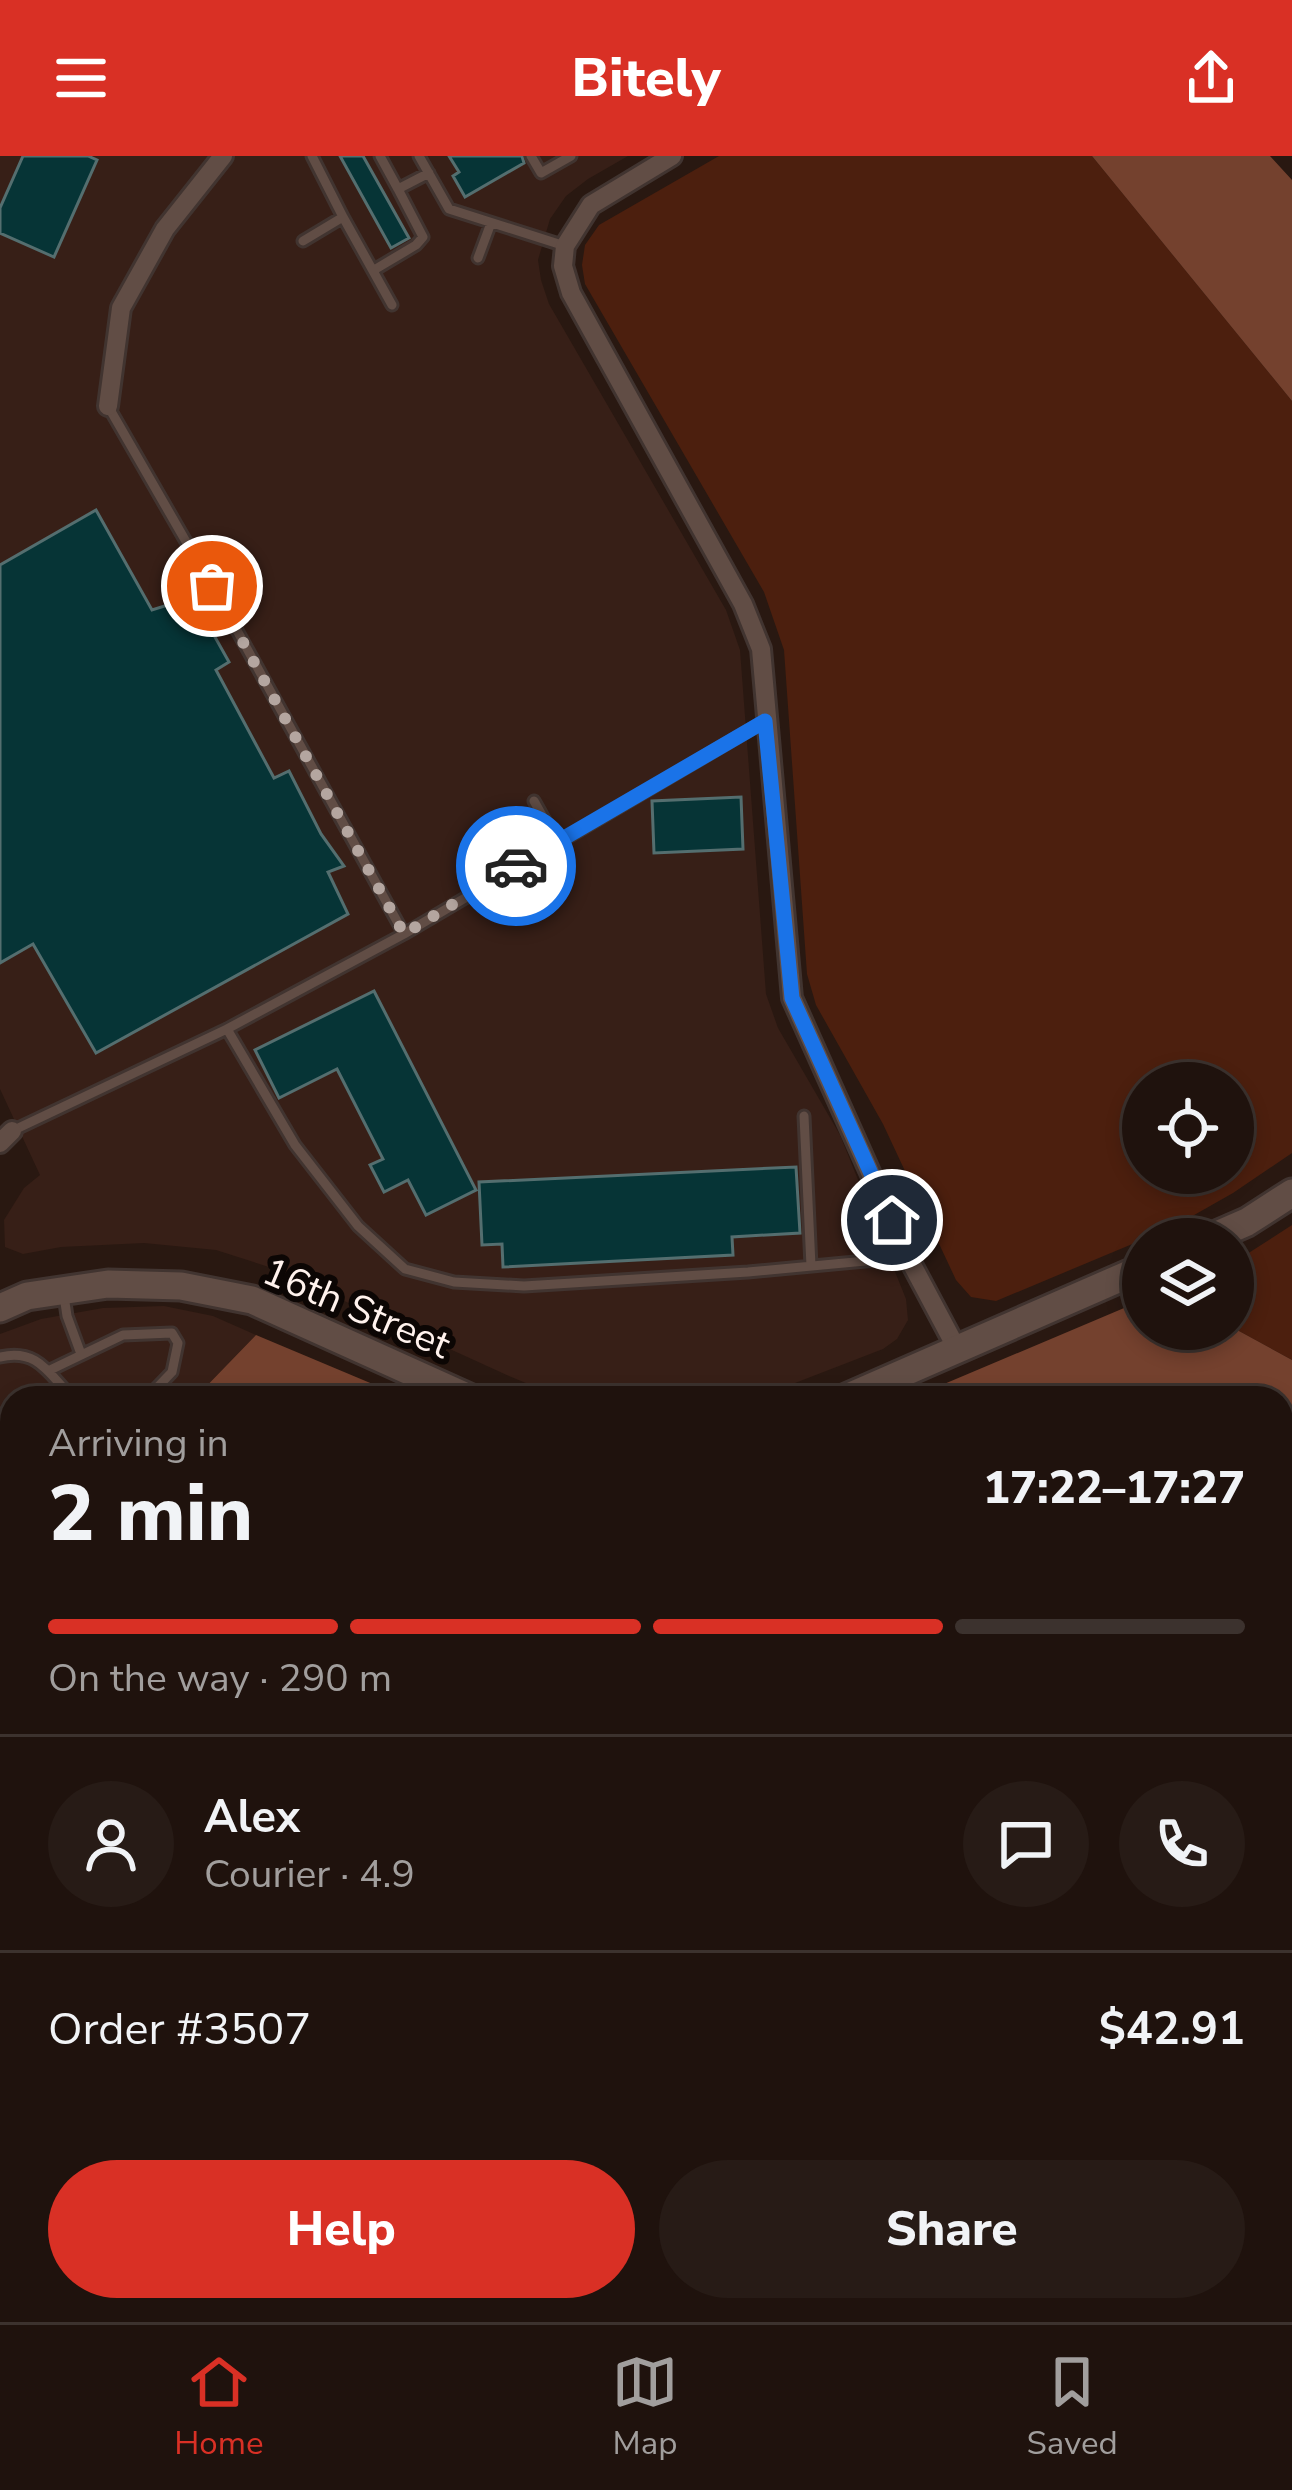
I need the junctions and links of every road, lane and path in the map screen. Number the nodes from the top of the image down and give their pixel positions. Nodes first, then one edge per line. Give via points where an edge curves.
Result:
1 (223, 156) edge
2 (312, 156) edge
3 (380, 156) edge
4 (419, 156) edge
5 (531, 156) edge
6 (571, 156) edge
7 (672, 156) edge
8 (648, 162) edge
9 (428, 173) junction
10 (398, 189) junction
11 (343, 217) junction
12 (491, 223) junction
13 (303, 241) dead end
14 (566, 246) junction
15 (478, 258) dead end
16 (374, 270) junction
17 (392, 305) dead end
18 (108, 406) joint
19 (765, 721) junction
20 (534, 801) dead end
21 (557, 842) junction
22 (404, 934) junction
23 (227, 1029) junction
24 (804, 1116) dead end
25 (6, 1137) edge
26 (1292, 1193) edge
27 (1252, 1218) edge
28 (908, 1257) junction
29 (811, 1266) junction
30 (1122, 1277) edge
31 (63, 1291) junction
32 (0, 1308) edge
33 (958, 1349) junction
34 (81, 1354) junction
35 (0, 1357) edge
36 (48, 1371) junction
37 (62, 1386) edge
38 (159, 1386) edge
39 (442, 1386) edge
40 (873, 1386) edge

1 - 18 street via 165,229 122,308
2 - 11 lane
3 - 10 lane
4 - 9 lane
5 - 6 lane via 541,173
7 - 8 street
8 - 14 street via 591,205
9 - 10 lane
9 - 12 lane via 449,209
10 - 16 lane via 423,237
11 - 13 lane
11 - 16 lane
12 - 14 lane
12 - 15 lane
14 - 19 street via 571,293 743,604 760,649
16 - 17 lane
18 - 22 lane
19 - 21 lane
19 - 28 street via 792,998
20 - 21 lane
21 - 22 lane
22 - 23 lane
23 - 25 lane
23 - 29 lane via 295,1144 358,1226 405,1269 524,1286
24 - 29 lane
26 - 27 street
28 - 29 lane
28 - 33 street
30 - 33 street
31 - 32 street, 16th Street
31 - 34 lane
31 - 39 street, 16th Street via 181,1286 252,1300
33 - 40 street
34 - 36 lane
34 - 38 lane via 123,1335 172,1333 172,1372
35 - 36 lane via 41,1362
36 - 37 lane

